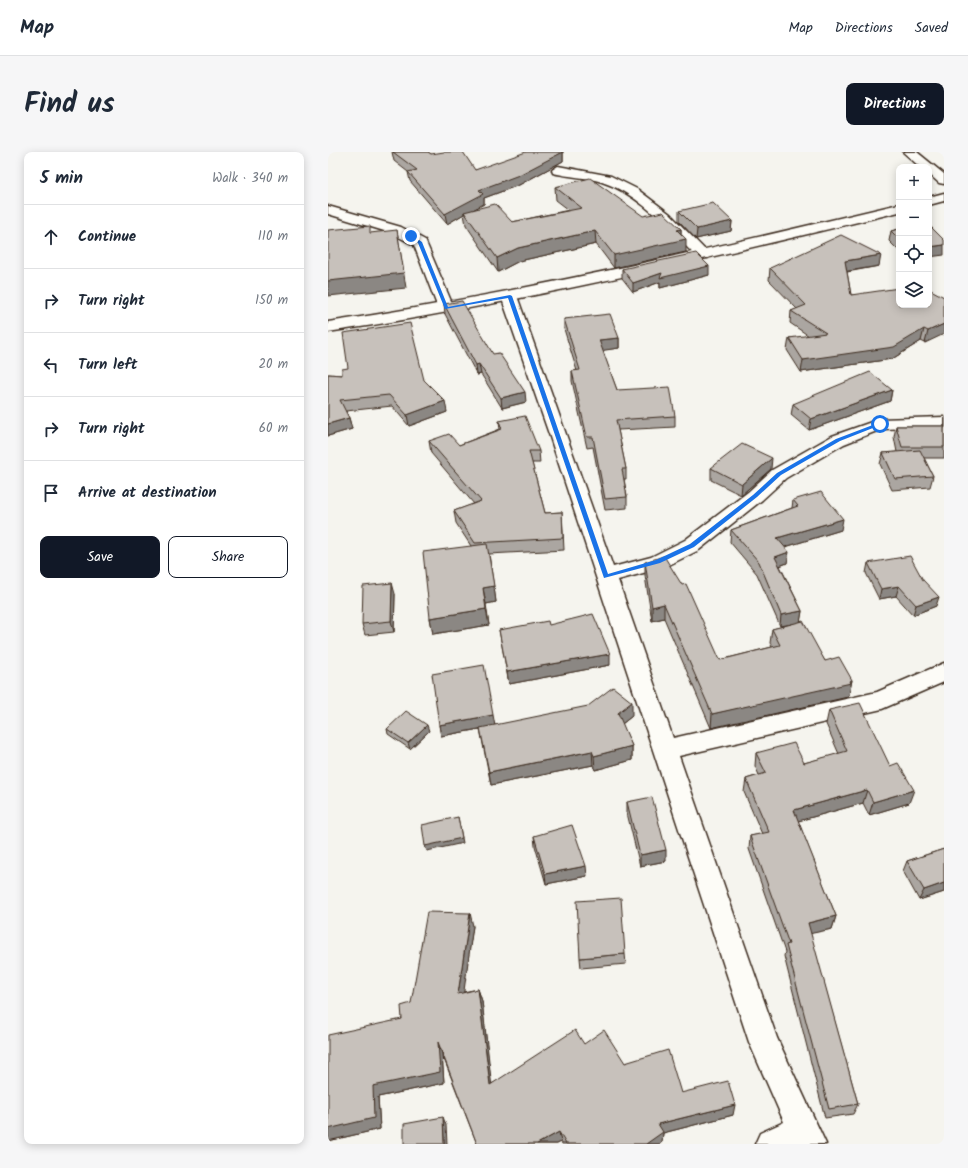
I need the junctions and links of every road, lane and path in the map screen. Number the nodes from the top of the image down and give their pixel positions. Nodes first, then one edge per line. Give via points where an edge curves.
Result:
1 (909, 152) edge
2 (923, 164) edge
3 (558, 170) dead end
4 (932, 171) edge
5 (944, 180) edge
6 (944, 197) edge
7 (932, 200) edge
8 (896, 209) edge
9 (328, 210) edge
10 (703, 255) junction
11 (510, 296) junction
12 (446, 308) junction
13 (328, 327) edge
14 (944, 422) edge
15 (606, 576) junction
16 (944, 672) edge
17 (665, 750) junction
18 (807, 1136) edge
19 (771, 1144) edge

1 - 2 street
3 - 10 street via 602,178 632,190
4 - 5 street
6 - 7 street
8 - 10 street
9 - 12 street via 396,230 420,242
10 - 11 street
11 - 12 street
11 - 15 street
12 - 13 street
14 - 15 street via 880,424 838,440 779,474 743,506 692,545 658,562
15 - 17 street
16 - 17 street via 882,700
17 - 18 street via 764,1042
18 - 19 street

